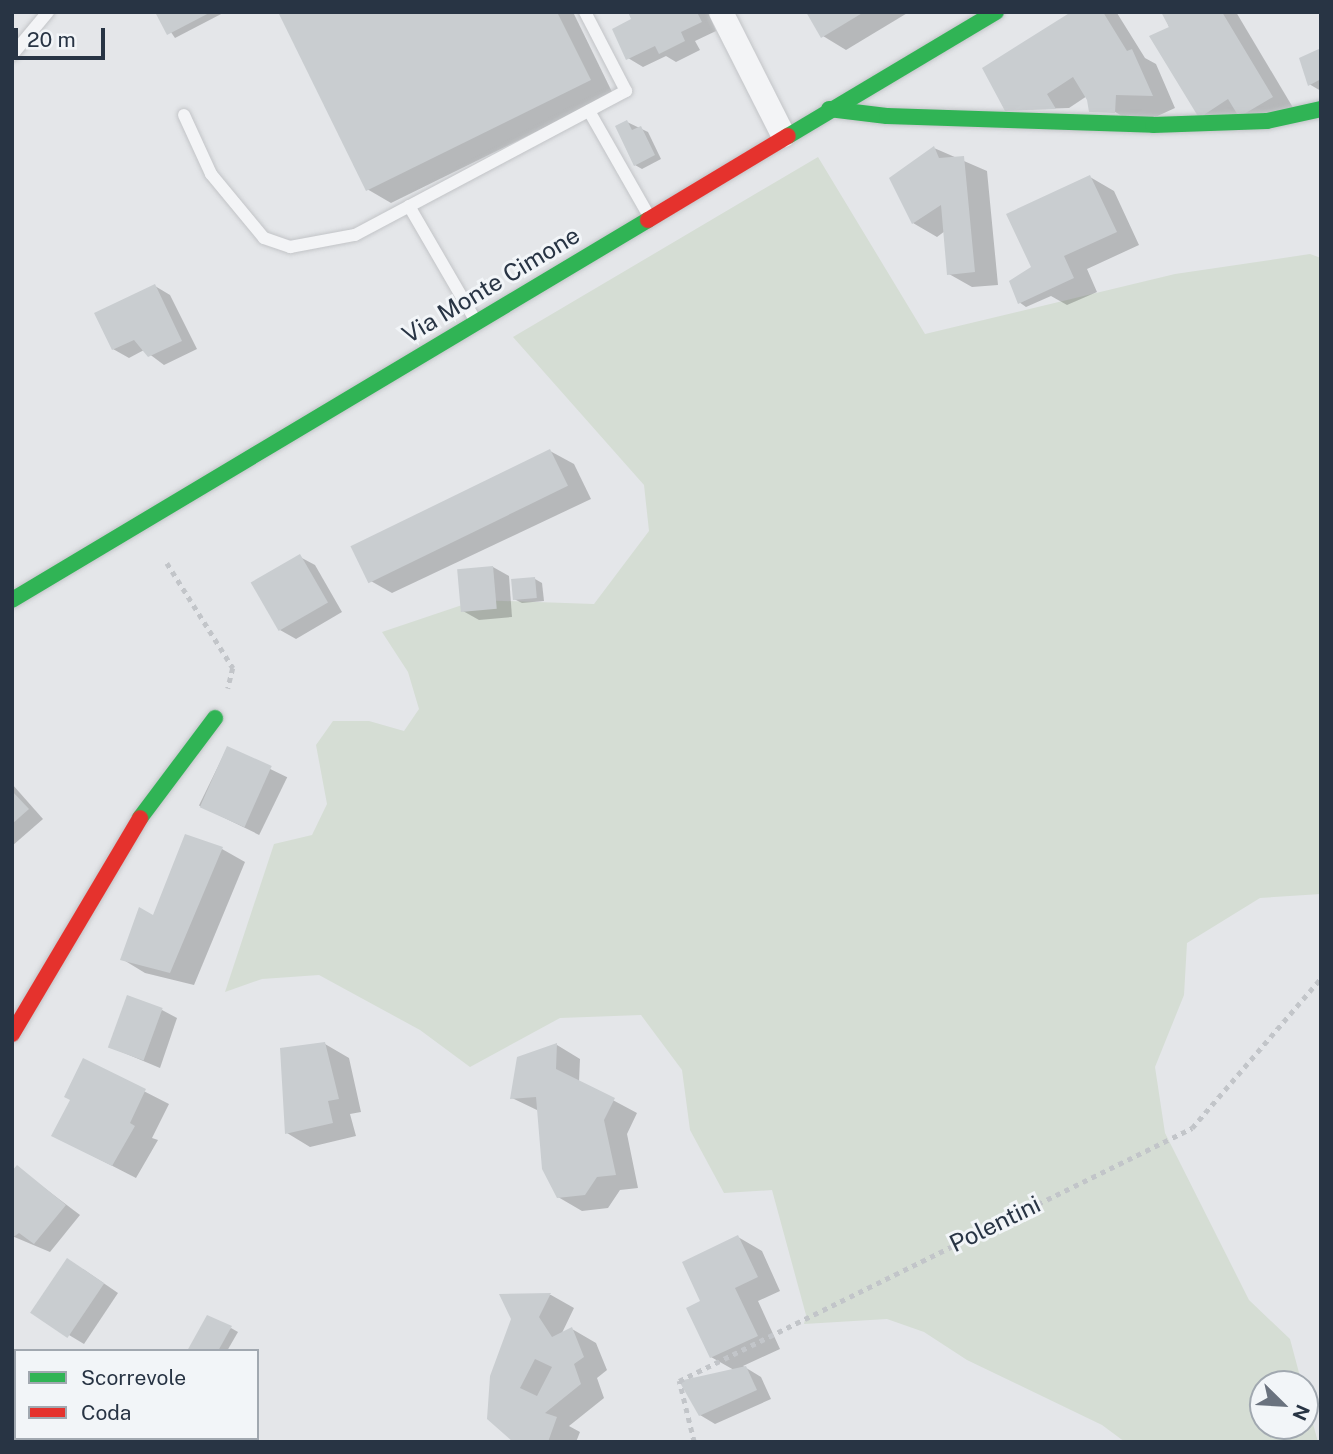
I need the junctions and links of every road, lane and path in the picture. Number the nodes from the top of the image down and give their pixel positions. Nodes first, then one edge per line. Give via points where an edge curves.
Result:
1 (48, 12) edge
2 (585, 12) edge
3 (721, 12) edge
4 (996, 12) edge
5 (12, 55) edge
6 (830, 109) junction
7 (1321, 109) edge
8 (589, 111) junction
9 (184, 115) dead end
10 (783, 135) junction
11 (409, 206) junction
12 (650, 216) junction
13 (475, 322) junction
14 (167, 563) dead end
15 (12, 600) edge
16 (215, 718) joint
17 (1321, 978) edge
18 (12, 1034) edge
19 (695, 1442) edge

1 - 5 lane
2 - 8 lane via 626,91
3 - 10 street
4 - 6 main road, Via Monte Cimone
6 - 7 main road via 887,116 1153,125 1267,121
6 - 10 main road, Via Monte Cimone
8 - 11 lane
8 - 12 lane
9 - 11 lane via 211,174 264,238 289,247 355,235
10 - 12 main road, Via Monte Cimone
11 - 13 lane
12 - 13 main road, Via Monte Cimone
13 - 15 main road, Via Monte Cimone
14 - 16 path via 233,668
16 - 18 main road via 136,823
17 - 19 path, Polentini via 1192,1128 679,1381

